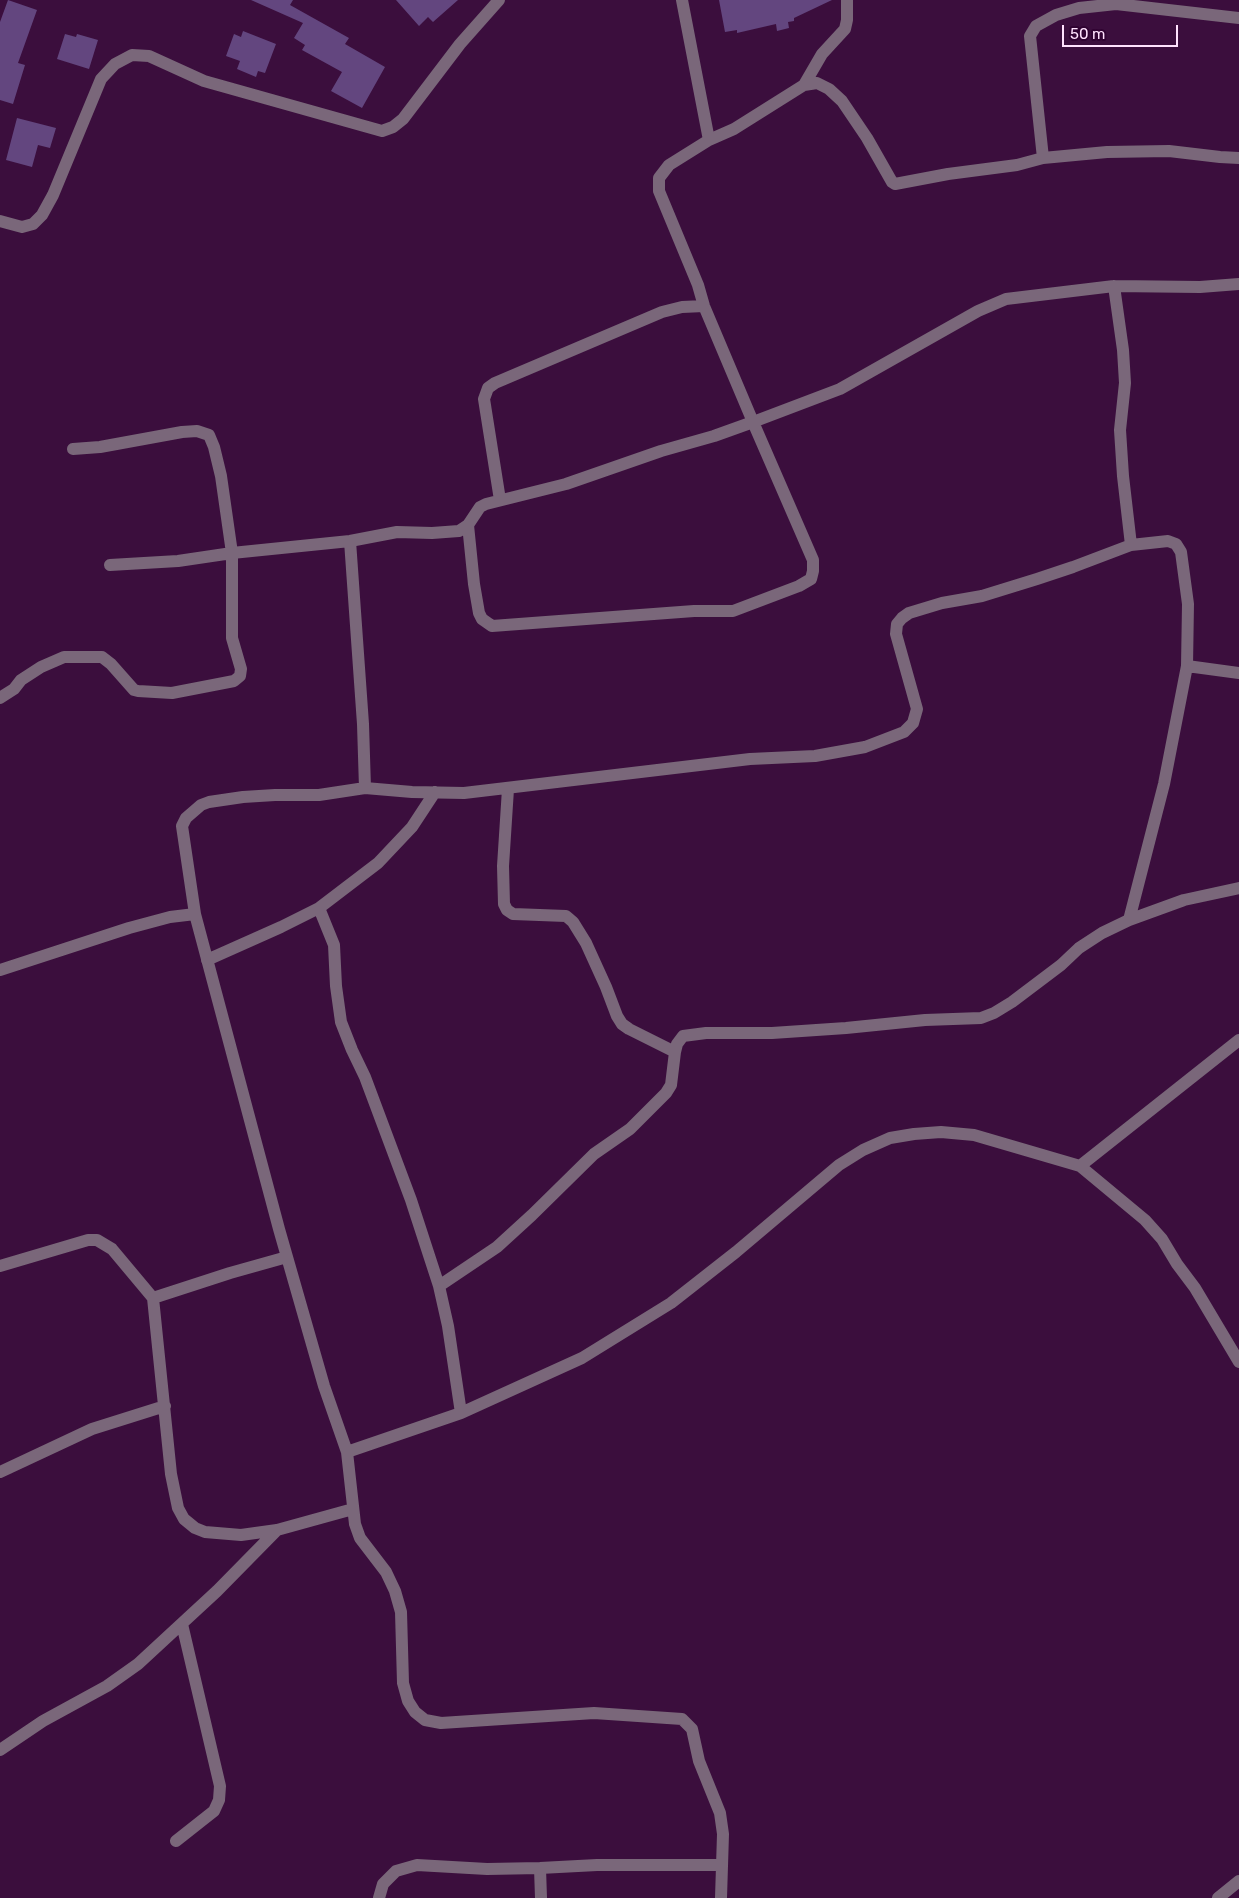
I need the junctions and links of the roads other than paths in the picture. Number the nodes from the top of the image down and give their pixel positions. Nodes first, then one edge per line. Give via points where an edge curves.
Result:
1 (499, 0) edge
2 (682, 0) edge
3 (848, 0) edge
4 (1239, 18) edge
5 (804, 85) junction
6 (709, 140) junction
7 (1043, 158) junction
8 (1239, 158) edge
9 (0, 221) edge
10 (1239, 284) edge
11 (1114, 286) junction
12 (704, 306) junction
13 (753, 422) junction
14 (73, 449) dead end
15 (500, 500) junction
16 (468, 525) junction
17 (350, 541) junction
18 (1131, 545) junction
19 (232, 553) junction
20 (110, 565) dead end
21 (1187, 666) junction
22 (1239, 673) edge
23 (0, 698) edge
24 (365, 788) junction
25 (508, 789) junction
26 (435, 792) junction
27 (1239, 888) edge
28 (318, 908) junction
29 (195, 914) junction
30 (1129, 920) junction
31 (207, 960) junction
32 (0, 970) edge
33 (1239, 1040) edge
34 (674, 1052) junction
35 (1080, 1166) junction
36 (287, 1257) junction
37 (0, 1266) edge
38 (439, 1286) junction
39 (152, 1298) junction
40 (1239, 1362) edge
41 (165, 1406) junction
42 (461, 1413) junction
43 (347, 1452) junction
44 (0, 1472) edge
45 (353, 1509) junction
46 (277, 1530) junction
47 (182, 1624) junction
48 (0, 1750) edge
49 (176, 1841) dead end
50 (722, 1865) junction
51 (540, 1868) junction
52 (1239, 1881) edge
53 (378, 1898) edge
54 (541, 1898) edge
55 (721, 1898) edge
56 (1218, 1898) edge

1 - 9 street via 460,44 403,119 382,130 204,81 149,56 132,55 115,64 100,79 42,215 33,224 22,226
2 - 6 street
3 - 5 street via 845,29 822,54
4 - 7 street via 1116,4 1079,8 1036,26 1030,36
5 - 6 street via 734,129
5 - 7 street via 817,82 842,101 896,184
6 - 12 street via 669,165 659,178 659,191
7 - 8 street via 1160,151
10 - 11 street
11 - 13 street via 1006,299 978,311 840,388
11 - 18 street via 1123,350 1125,383 1120,430
12 - 13 street
12 - 15 street via 662,312 488,388 484,399
13 - 15 street via 566,484
13 - 16 street via 813,560 811,579 758,603 733,611 492,626 482,619 476,600
14 - 19 street via 182,432 197,431 209,435 221,476
15 - 16 street via 480,508
16 - 17 street via 459,531 397,532
17 - 19 street
17 - 24 street via 364,724
18 - 21 street via 1168,541 1176,544 1181,552 1188,604
18 - 25 street via 1046,576 982,596 942,603 902,618 897,624 896,634 917,709 913,723 904,732 865,747 815,756 750,759
19 - 20 street via 178,561
19 - 23 street via 232,638 241,669 234,682 172,693 138,691 102,657 64,657 41,666
21 - 22 street
21 - 30 street via 1164,784
24 - 26 street
24 - 29 street via 319,795 243,798 201,805 182,826
25 - 26 street
25 - 34 street via 503,866 507,910 513,914 566,916 586,943 622,1024
26 - 28 street via 412,827 378,863
27 - 30 street via 1184,900
28 - 31 street
28 - 38 street via 334,945 341,1022 411,1200
29 - 31 street
29 - 32 street via 170,916
30 - 34 street via 1079,948 1036,985 982,1018 781,1032 706,1033 683,1036
31 - 36 street
33 - 35 street
34 - 38 street via 666,1093 630,1130 594,1154 497,1246
35 - 40 street via 1145,1220 1162,1239
35 - 42 street via 974,1135 941,1132 890,1138 839,1165 670,1303 582,1358
36 - 39 street
36 - 43 street via 324,1386
37 - 39 street via 88,1240 98,1240 112,1249
38 - 42 street
39 - 41 street
41 - 44 street via 92,1429
41 - 46 street via 172,1474 178,1508 184,1520 205,1532 241,1535
42 - 43 street
43 - 45 street
45 - 46 street
45 - 50 street via 360,1538 386,1572 395,1591 401,1612 403,1682 415,1712 425,1720 441,1723 594,1714 682,1719 692,1729 699,1761 720,1812
46 - 47 street
47 - 48 street via 138,1664 107,1686 43,1721
47 - 49 street via 220,1786 214,1810
50 - 51 street
50 - 55 street
51 - 53 street via 417,1865 396,1871 383,1884
51 - 54 street
52 - 56 street

